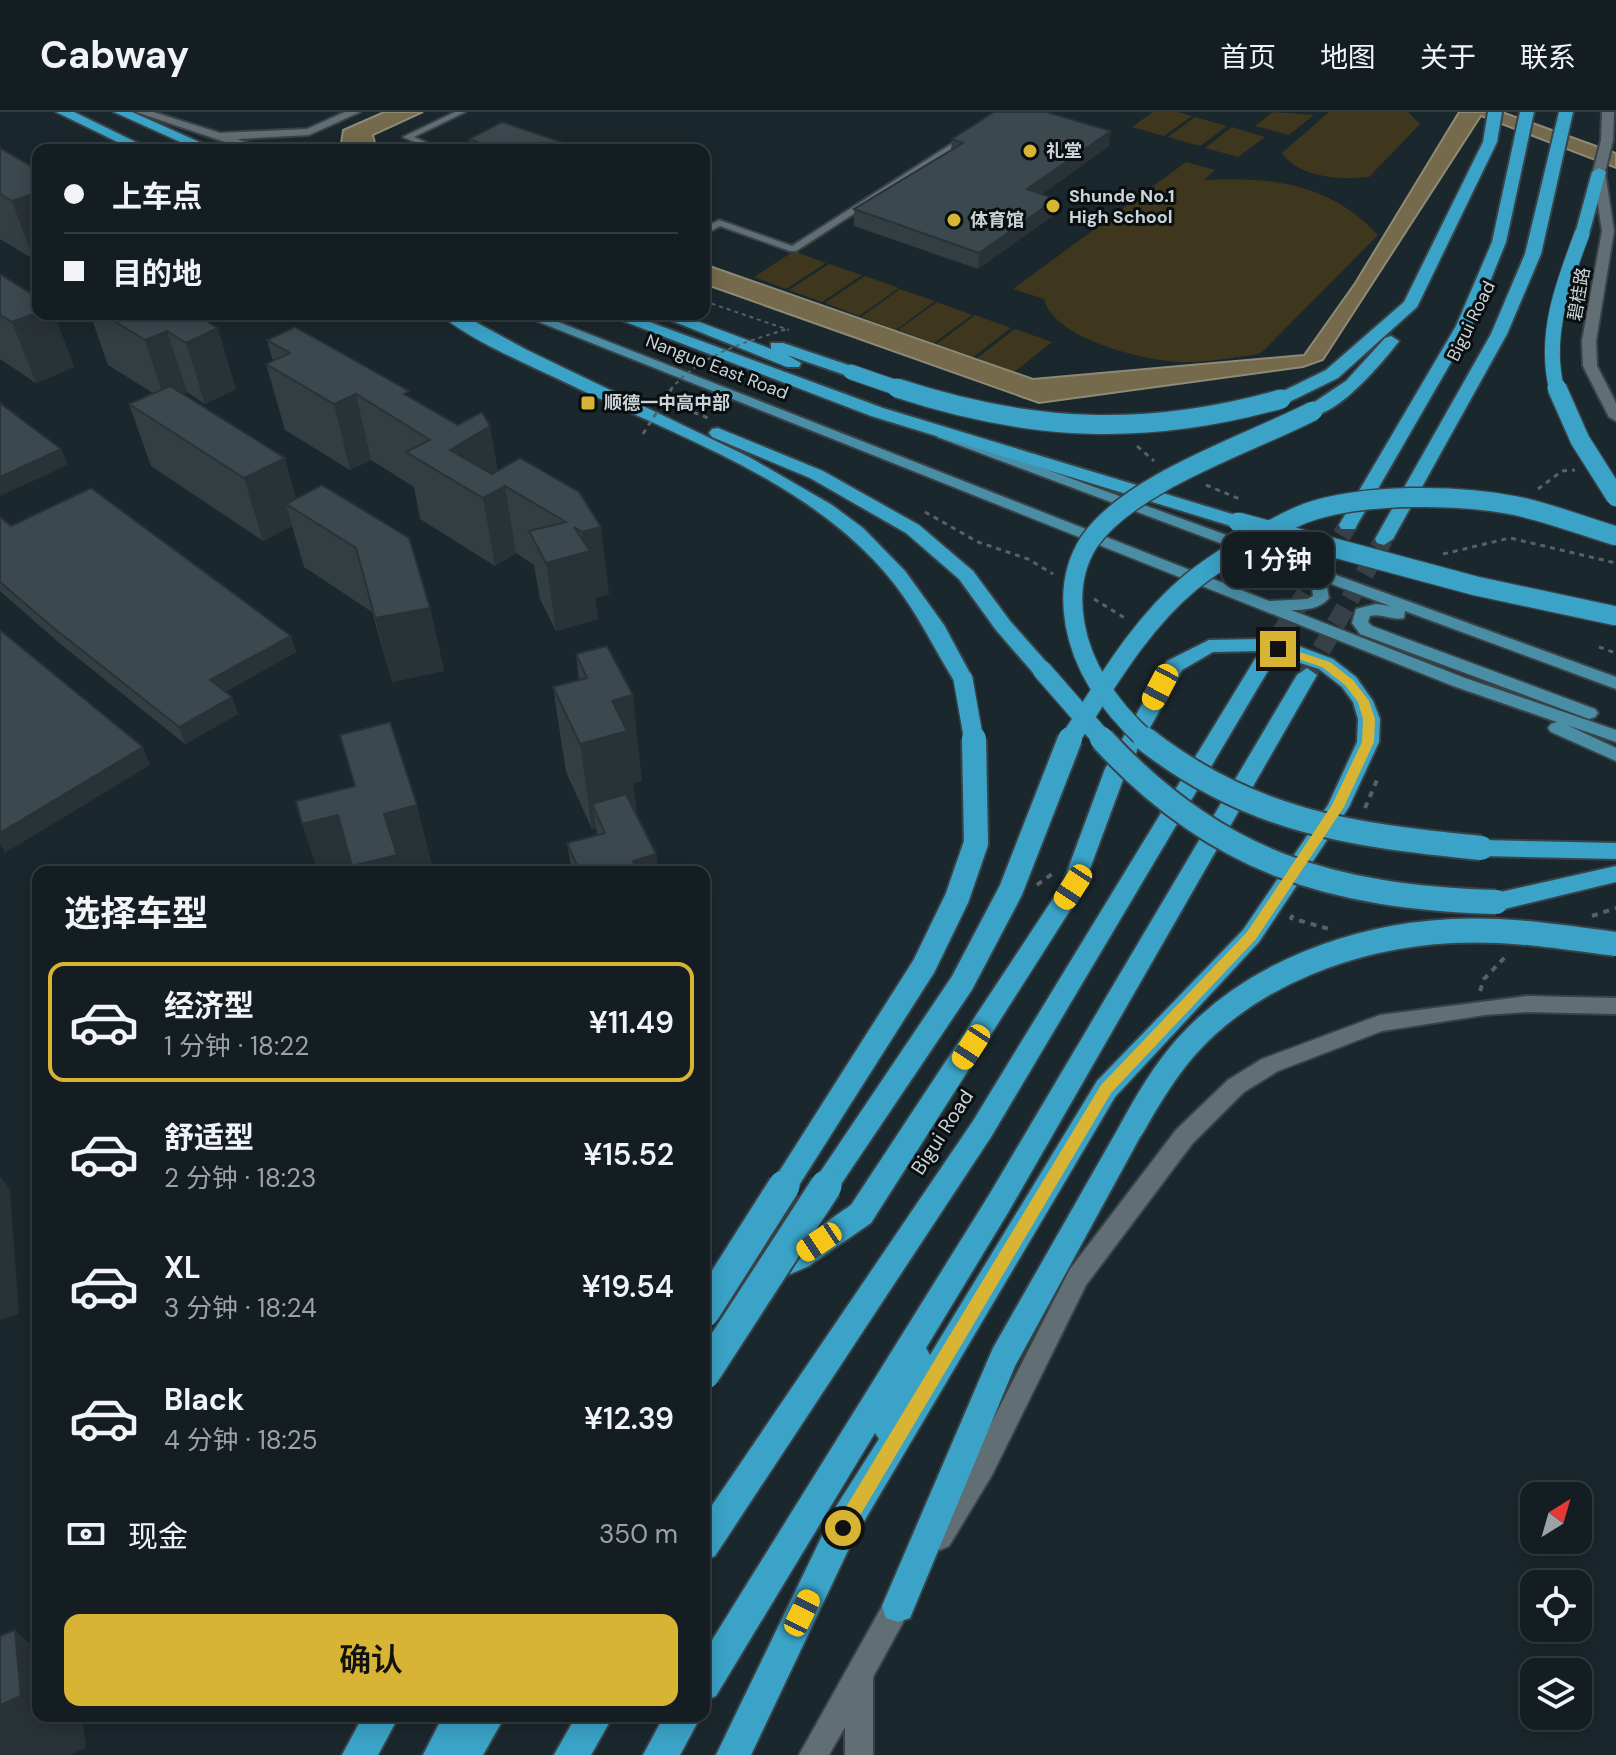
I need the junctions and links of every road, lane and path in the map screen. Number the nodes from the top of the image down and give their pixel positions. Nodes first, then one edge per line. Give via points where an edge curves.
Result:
1 (63, 112) edge
2 (121, 112) edge
3 (142, 112) edge
4 (354, 112) edge
5 (461, 112) edge
6 (1495, 112) edge
7 (1511, 112) edge
8 (1527, 112) edge
9 (1566, 112) edge
10 (1608, 112) edge
11 (981, 129) edge
12 (309, 132) junction
13 (222, 136) junction
14 (1610, 136) edge
15 (1522, 138) junction
16 (132, 144) edge
17 (196, 144) edge
18 (244, 144) edge
19 (303, 144) edge
20 (425, 144) edge
21 (1599, 172) junction
22 (710, 228) edge
23 (710, 303) edge
24 (1411, 304) junction
25 (460, 320) edge
26 (541, 320) edge
27 (629, 320) edge
28 (679, 320) edge
29 (704, 320) edge
30 (555, 371) junction
31 (661, 400) junction
32 (877, 412) junction
33 (1616, 417) edge
34 (720, 422) dead end
35 (643, 434) dead end
36 (1575, 470) dead end
37 (1102, 481) junction
38 (1529, 497) dead end
39 (1616, 497) edge
40 (916, 507) dead end
41 (1348, 525) tunnel mouth
42 (1616, 536) edge
43 (1510, 538) dead end
44 (1384, 539) tunnel mouth
45 (1289, 562) junction
46 (1616, 563) edge
47 (1053, 574) dead end
48 (1091, 597) dead end
49 (1255, 601) junction
50 (1616, 616) edge
51 (1129, 621) dead end
52 (1599, 647) dead end
53 (1616, 653) edge
54 (1265, 659) tunnel mouth
55 (1570, 665) joint
56 (1307, 675) tunnel mouth
57 (1459, 682) junction
58 (1616, 682) edge
59 (1616, 694) edge
60 (1616, 724) edge
61 (1616, 736) edge
62 (1616, 755) edge
63 (1616, 851) edge
64 (1616, 874) edge
65 (1616, 944) edge
66 (1616, 1006) edge
67 (955, 1273) junction
68 (710, 1295) edge
69 (710, 1303) edge
70 (710, 1365) edge
71 (843, 1528) junction
72 (710, 1536) edge
73 (898, 1606) junction
74 (859, 1673) junction
75 (710, 1674) edge
76 (378, 1722) edge
77 (592, 1722) edge
78 (680, 1722) edge
79 (359, 1755) edge
80 (571, 1755) edge
81 (660, 1755) edge
82 (733, 1755) edge
83 (813, 1755) edge
84 (859, 1755) edge

1 - 16 highway
2 - 17 highway
3 - 13 street
4 - 12 street
5 - 20 lane via 407,137
6 - 24 highway via 1490,142
7 - 15 highway
8 - 15 highway, Bigui Road
9 - 44 highway, Bigui Road via 1533,254 1499,334
10 - 14 street
11 - 22 lane via 793,249 719,223
12 - 13 street
12 - 19 street
13 - 18 street
14 - 21 street
15 - 41 highway, Bigui Road via 1499,242 1464,326
21 - 33 street, 碧桂路 via 1608,231 1592,311 1590,366
21 - 39 highway, bridge via 1552,351 1554,379 1586,449
23 - 31 path, bridge via 787,329 713,354 674,382
24 - 29 highway, bridge via 1332,374 1281,399 1187,422 1079,425 943,403
24 - 63 highway, bridge via 1394,337 1352,385 1313,411 1130,504 1095,535 1081,557 1071,597 1081,652 1123,720 1155,748 1223,790 1285,814 1342,831 1481,848
25 - 30 highway
26 - 49 main road, Nanguo East Road
27 - 32 highway, Nanguo East Road
28 - 37 highway
30 - 64 highway, bridge via 763,450 866,500 926,540 966,575 1102,740 1191,820 1241,849 1345,886 1418,899 1496,902
30 - 69 highway, bridge via 697,437 818,504 869,543 904,581 953,657 963,679 974,736 976,843 957,898 924,966
31 - 34 path
31 - 35 path, bridge
32 - 37 highway, Nanguo East Road
32 - 45 main road
36 - 38 path via 1562,471
37 - 50 highway, bridge via 1476,586
40 - 47 path via 978,542
42 - 70 highway, bridge via 1516,506 1442,498 1380,499 1309,512 1282,523 1191,582 1122,659 1066,746 1011,890 962,983
43 - 46 path
45 - 49 main road via 1320,586 1321,598 1304,604
45 - 55 main road
48 - 51 path
49 - 57 main road, Nanguo East Road
52 - 53 path
54 - 72 highway, Bigui Road via 982,1129
55 - 58 street
56 - 67 highway
57 - 61 main road
57 - 62 main road
59 - 60 main road via 1384,609 1371,609 1360,618 1366,630
65 - 73 highway, bridge via 1507,931 1399,937 1259,985 1209,1024 1141,1109 1003,1358
66 - 73 street via 1485,1007 1380,1023 1270,1065 1236,1086 1184,1137 1078,1277 983,1466
67 - 71 highway
67 - 75 highway
68 - 71 highway via 799,1257 861,1214 1073,887 1116,769 1174,666 1209,646 1262,645 1326,664 1349,682 1369,719 1368,742 1338,807 1251,936 1106,1089
71 - 82 highway
73 - 74 street
74 - 83 street
74 - 84 street
76 - 79 highway
77 - 80 highway
78 - 81 highway

